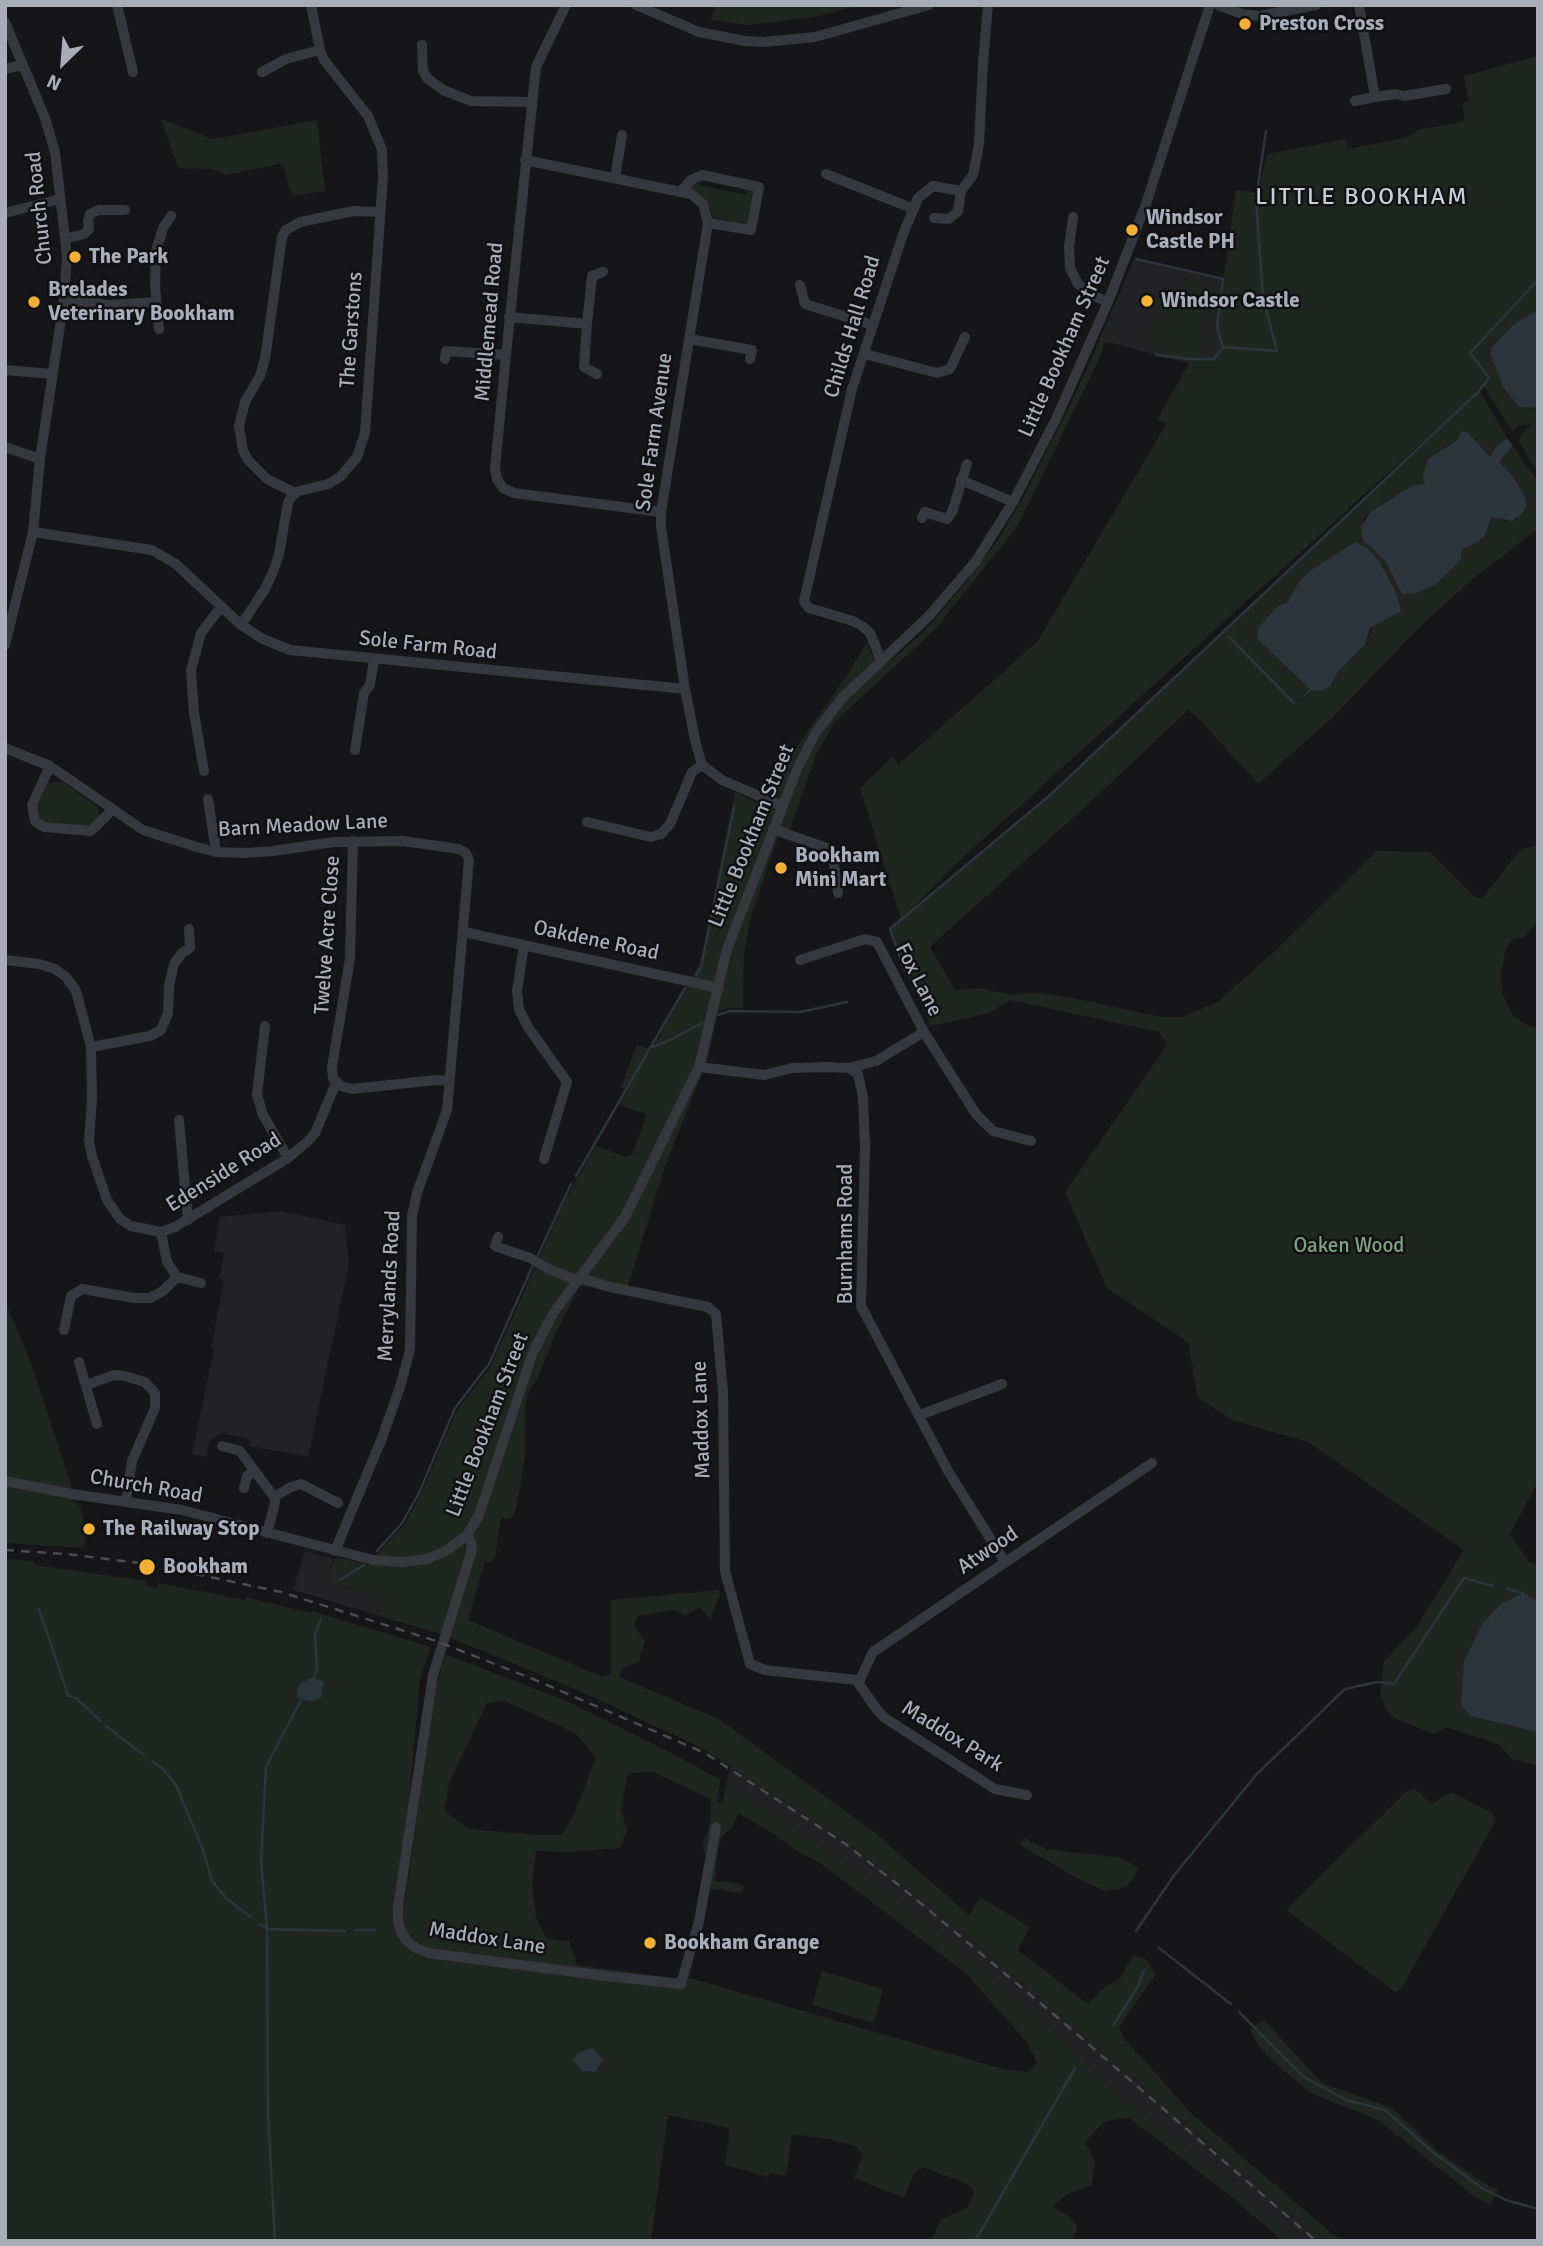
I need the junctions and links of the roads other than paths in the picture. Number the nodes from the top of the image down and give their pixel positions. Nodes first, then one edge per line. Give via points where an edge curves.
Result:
1 (117, 5) edge
2 (311, 5) edge
3 (566, 5) edge
4 (636, 5) edge
5 (929, 5) edge
6 (988, 5) edge
7 (1210, 5) edge
8 (1218, 5) edge
9 (1316, 5) edge
10 (1359, 5) edge
11 (5, 22) edge
12 (422, 45) dead end
13 (320, 50) junction
14 (23, 65) junction
15 (5, 69) edge
16 (133, 72) dead end
17 (262, 72) dead end
18 (1446, 89) dead end
19 (1375, 97) junction
20 (1355, 101) dead end
21 (531, 102) junction
22 (622, 135) dead end
23 (525, 160) junction
24 (826, 174) dead end
25 (615, 178) junction
26 (961, 191) junction
27 (680, 192) junction
28 (60, 200) junction
29 (914, 209) junction
30 (125, 210) dead end
31 (379, 212) junction
32 (5, 213) edge
33 (171, 216) dead end
34 (1073, 217) dead end
35 (934, 218) dead end
36 (708, 223) junction
37 (65, 239) junction
38 (603, 272) dead end
39 (800, 285) dead end
40 (64, 299) junction
41 (155, 302) junction
42 (1108, 302) junction
43 (509, 317) junction
44 (587, 324) junction
45 (873, 325) junction
46 (159, 329) dead end
47 (965, 337) dead end
48 (689, 339) junction
49 (864, 354) junction
50 (506, 355) junction
51 (445, 359) dead end
52 (750, 359) dead end
53 (5, 370) edge
54 (52, 374) junction
55 (597, 374) dead end
56 (5, 447) edge
57 (40, 459) junction
58 (967, 464) dead end
59 (961, 480) junction
60 (295, 493) junction
61 (1013, 502) junction
62 (661, 512) junction
63 (922, 518) dead end
64 (33, 532) junction
65 (221, 607) junction
66 (242, 625) junction
67 (5, 645) edge
68 (374, 660) junction
69 (881, 660) junction
70 (685, 689) junction
71 (5, 748) edge
72 (355, 750) dead end
73 (702, 765) junction
74 (50, 766) junction
75 (204, 771) dead end
76 (208, 799) dead end
77 (782, 806) junction
78 (111, 810) junction
79 (587, 822) dead end
80 (773, 829) junction
81 (353, 841) junction
82 (216, 852) junction
83 (838, 893) dead end
84 (189, 929) dead end
85 (464, 932) junction
86 (524, 944) junction
87 (5, 960) edge
88 (800, 960) dead end
89 (719, 988) junction
90 (265, 1026) dead end
91 (924, 1032) junction
92 (91, 1046) junction
93 (699, 1067) junction
94 (849, 1068) junction
95 (449, 1081) junction
96 (337, 1083) junction
97 (179, 1120) dead end
98 (1031, 1141) dead end
99 (288, 1158) junction
100 (544, 1159) dead end
101 (188, 1220) junction
102 (161, 1232) junction
103 (498, 1237) dead end
104 (177, 1277) junction
105 (579, 1279) junction
106 (201, 1283) dead end
107 (64, 1330) dead end
108 (79, 1362) dead end
109 (1002, 1384) dead end
110 (86, 1385) junction
111 (920, 1415) junction
112 (97, 1424) dead end
113 (222, 1446) dead end
114 (1152, 1463) dead end
115 (255, 1472) junction
116 (5, 1481) edge
117 (244, 1488) dead end
118 (274, 1497) junction
119 (126, 1501) junction
120 (338, 1503) dead end
121 (267, 1533) junction
122 (467, 1535) junction
123 (335, 1550) junction
124 (402, 1562) joint
125 (1004, 1562) junction
126 (859, 1682) junction
127 (1027, 1795) dead end
128 (716, 1827) dead end

1 - 16 street
2 - 13 street, The Garstons
3 - 21 street, Middlemead Road via 536,67
4 - 5 street via 699,32 764,42 815,37
6 - 26 street via 979,144 973,175
7 - 42 street, Little Bookham Street via 1146,204
8 - 9 street via 1260,16
10 - 19 street
11 - 14 street, Church Road
12 - 21 street via 423,71 443,90 471,100
13 - 17 street via 286,59
13 - 31 street, The Garstons via 368,116 379,139 384,160
14 - 15 street
14 - 28 street, Church Road via 52,141
18 - 19 street
19 - 20 street
21 - 23 street, Middlemead Road
22 - 25 street
23 - 25 street
23 - 43 street, Middlemead Road
24 - 29 street
25 - 27 street
26 - 29 street, Childs Hall Road via 933,186 918,198
26 - 35 street via 958,211 949,219
27 - 36 street via 703,204
27 - 36 street via 702,175 759,187 751,230
28 - 32 street
28 - 37 street, Church Road
29 - 45 street, Childs Hall Road
30 - 37 street via 98,210 90,214 84,234
31 - 60 street, The Garstons via 362,444 340,477
31 - 60 street via 354,211 300,222 282,237 265,359 239,426 249,461 267,479
33 - 41 street via 156,251
34 - 42 street via 1070,268 1078,284
36 - 48 street, Sole Farm Avenue
37 - 40 street, Church Road
38 - 44 street via 592,276
39 - 45 street via 805,304
40 - 41 street via 109,305
40 - 54 street, Church Road
41 - 46 street
42 - 61 street, Little Bookham Street
43 - 44 street
43 - 50 street, Middlemead Road
44 - 55 street via 584,367
45 - 49 street, Childs Hall Road
47 - 49 street via 950,369 937,373
48 - 52 street via 752,350
48 - 62 street, Sole Farm Avenue
49 - 69 street, Childs Hall Road via 804,601 809,608 853,621 870,633
50 - 51 street via 446,351
50 - 62 street, Middlemead Road via 495,468 503,488
53 - 54 street
54 - 57 street, Church Road
56 - 57 street
57 - 64 street, Church Road
58 - 59 street
59 - 61 street
59 - 63 street via 947,519 925,512
60 - 66 street via 288,503 273,572
61 - 69 street, Little Bookham Street via 976,561 929,616
62 - 70 street, Sole Farm Avenue
64 - 65 street, Sole Farm Road via 152,550 176,564
64 - 67 street, Church Road
65 - 66 street, Sole Farm Road
65 - 75 street via 201,633 191,670
66 - 68 street, Sole Farm Road via 289,650
68 - 70 street, Sole Farm Road
68 - 72 street
69 - 77 street, Little Bookham Street via 842,698 815,734
70 - 73 street
71 - 74 street, Barn Meadow Lane
73 - 77 street via 722,780
73 - 79 street via 692,772 670,824 661,834 651,837
74 - 78 street, Barn Meadow Lane
74 - 78 street via 32,805 35,821 44,827 91,831
76 - 82 street
77 - 80 street, Little Bookham Street
78 - 82 street, Barn Meadow Lane via 143,830
80 - 83 street via 832,850
80 - 89 street, Little Bookham Street via 727,949
81 - 82 street, Barn Meadow Lane via 273,851
81 - 85 street, Barn Meadow Lane via 402,841 466,853
81 - 96 street, Twelve Acre Close via 350,958 331,1072
84 - 92 street via 190,948 174,964 168,1013 161,1030
85 - 86 street, Oakdene Road
85 - 95 street, Merrylands Road
86 - 89 street, Oakdene Road
86 - 100 street via 517,1003 567,1082
87 - 92 street, Edenside Road via 39,964 66,977 76,991
88 - 91 street, Fox Lane via 858,940 877,942
89 - 93 street, Little Bookham Street
90 - 99 street via 257,1095
91 - 94 street, Fox Lane via 876,1061
91 - 98 street via 976,1114 993,1131
92 - 102 street, Edenside Road via 89,1141 103,1192 123,1222
93 - 94 street via 764,1075 814,1066
93 - 105 street, Little Bookham Street via 625,1217
94 - 111 street, Burnhams Road via 859,1076 863,1097 861,1306
95 - 96 street via 352,1089
95 - 123 street, Merrylands Road via 445,1117 412,1216 407,1365
96 - 99 street, Edenside Road via 315,1133
97 - 101 street
99 - 101 street, Edenside Road
101 - 102 street, Edenside Road
102 - 104 street via 167,1262
103 - 105 street via 495,1246
104 - 106 street
104 - 107 street via 150,1298 82,1289 71,1296
105 - 122 street, Little Bookham Street via 554,1312 533,1352 479,1515
105 - 126 street, Maddox Lane via 708,1307 716,1314 723,1392 725,1571 750,1664
108 - 110 street
109 - 111 street
110 - 112 street
110 - 119 street via 125,1376 145,1382 155,1394 155,1408 132,1461
111 - 125 street, Burnhams Road
113 - 115 street via 240,1451
114 - 125 street, Atwood
115 - 117 street via 247,1476
115 - 118 street
116 - 119 street, Church Road
118 - 120 street via 302,1485
118 - 121 street
119 - 121 street, Church Road via 182,1510
121 - 123 street, Church Road
122 - 124 street, Little Bookham Street via 428,1559
122 - 128 street, Maddox Lane via 471,1553 435,1667 398,1907 401,1932 416,1948 446,1955 681,1984 699,1921
123 - 124 street, Church Road
125 - 126 street, Atwood via 873,1652
126 - 127 street, Maddox Park via 886,1718 996,1789

